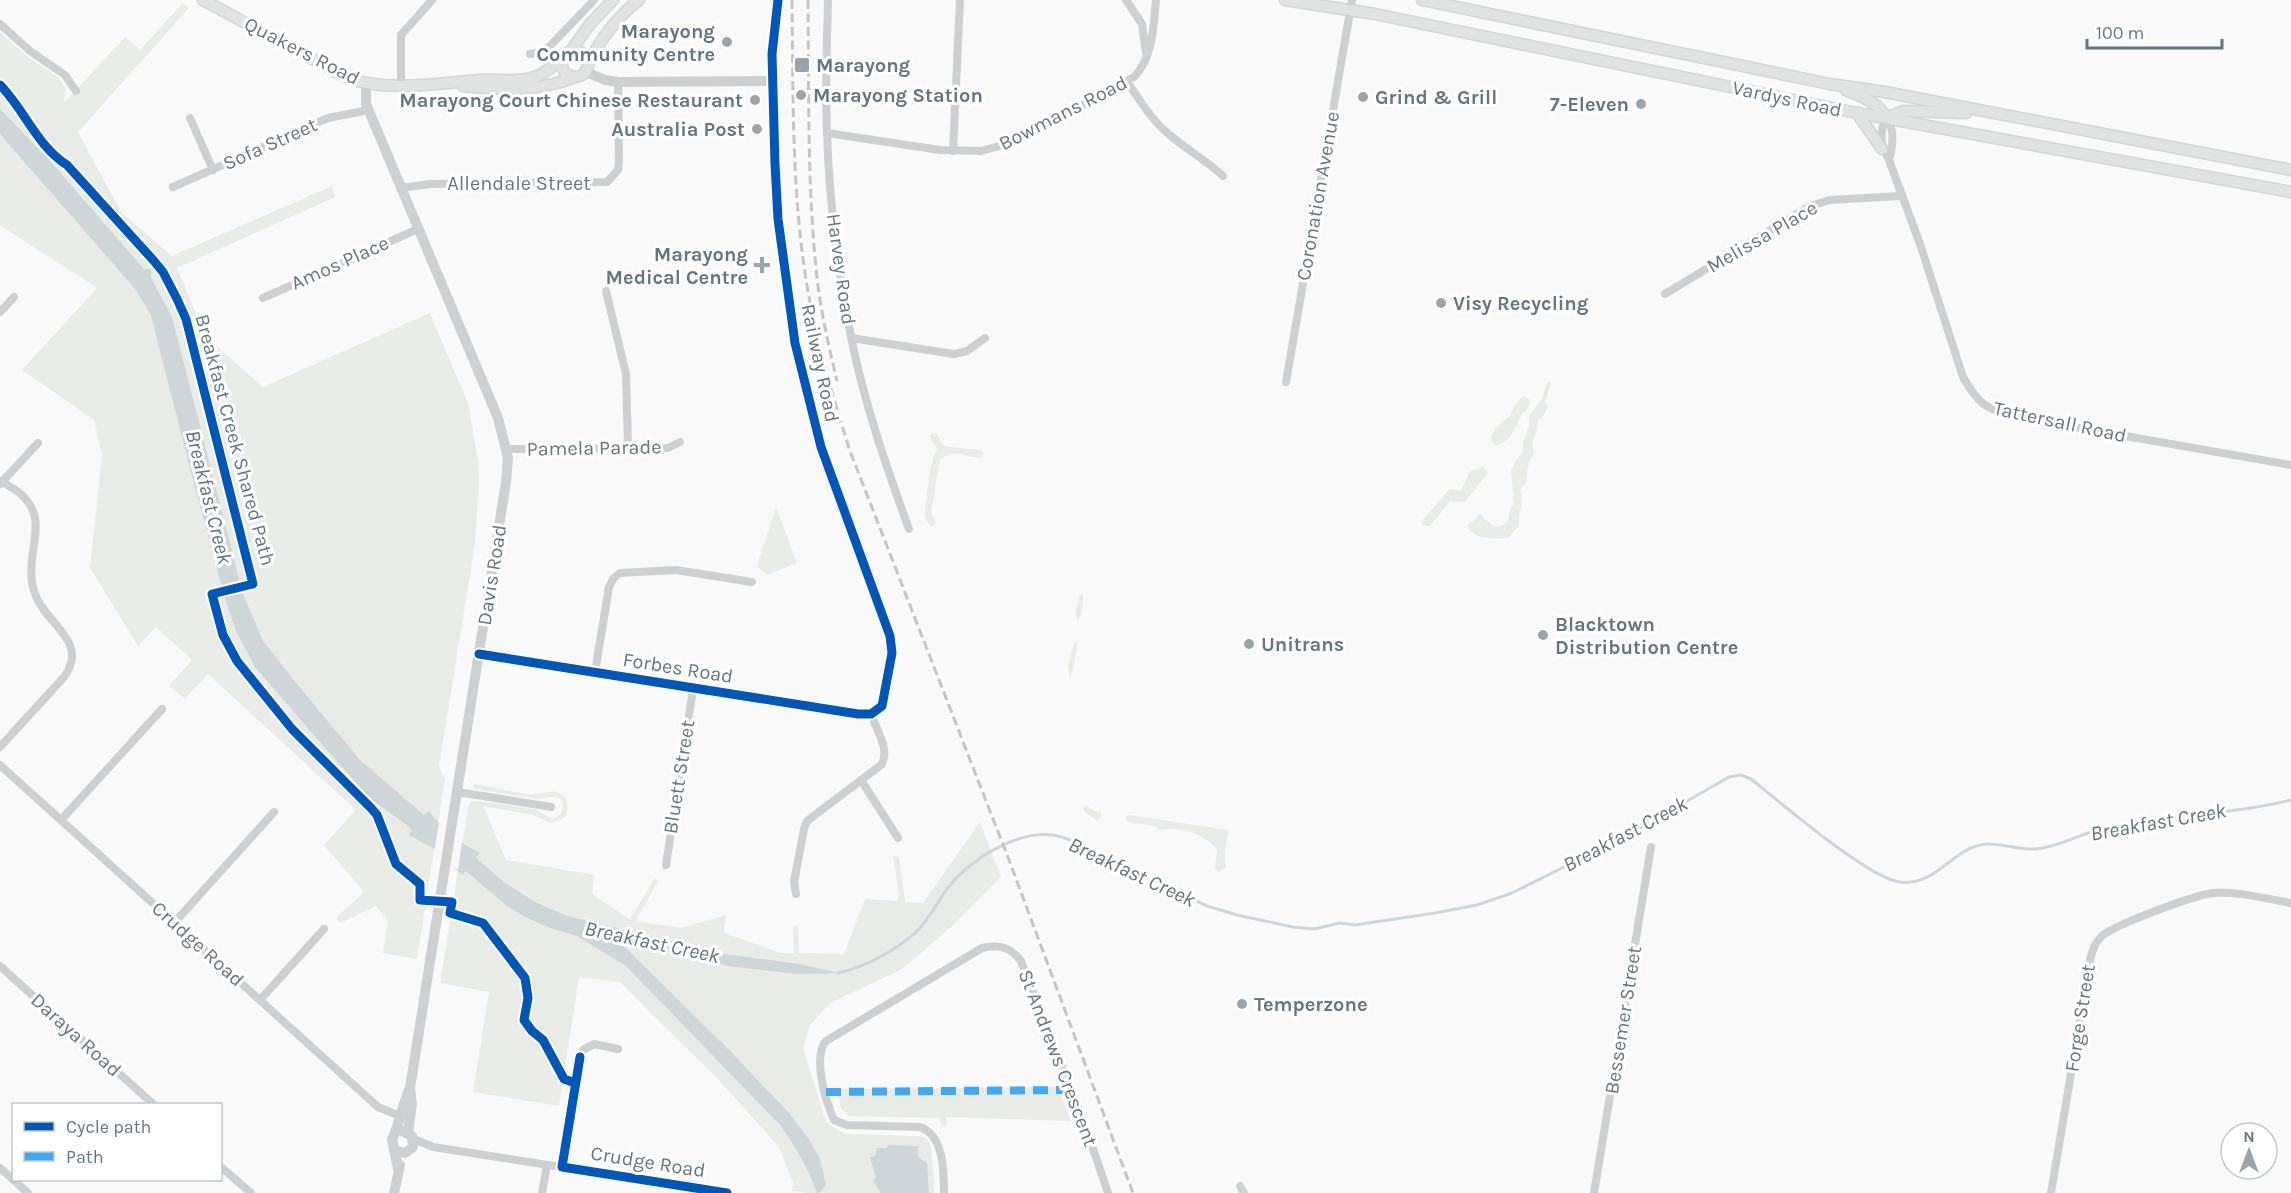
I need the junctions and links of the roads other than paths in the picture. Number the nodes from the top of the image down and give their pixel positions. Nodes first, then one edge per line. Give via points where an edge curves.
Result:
1 (203, 0) edge
2 (432, 0) edge
3 (594, 0) edge
4 (614, 0) edge
5 (639, 0) edge
6 (778, 0) edge
7 (828, 0) edge
8 (960, 0) edge
9 (1126, 0) edge
10 (1156, 0) edge
11 (1285, 0) edge
12 (1422, 0) edge
13 (1351, 5) edge
14 (0, 24) edge
15 (567, 53) junction
16 (530, 54) dead end
17 (1147, 59) junction
18 (587, 68) junction
19 (574, 77) junction
20 (773, 81) junction
21 (618, 82) junction
22 (1127, 82) junction
23 (366, 84) junction
24 (442, 84) junction
25 (1830, 84) junction
26 (401, 85) junction
27 (76, 91) dead end
28 (369, 110) junction
29 (1857, 113) junction
30 (2001, 114) junction
31 (190, 118) dead end
32 (1887, 118) junction
33 (827, 134) junction
34 (1882, 149) junction
35 (953, 151) junction
36 (1889, 160) junction
37 (2291, 167) edge
38 (213, 170) junction
39 (1223, 176) dead end
40 (173, 187) dead end
41 (400, 188) junction
42 (2291, 192) edge
43 (1901, 196) junction
44 (418, 229) junction
45 (606, 291) dead end
46 (1665, 294) dead end
47 (14, 297) dead end
48 (263, 298) dead end
49 (0, 312) edge
50 (851, 338) junction
51 (985, 338) dead end
52 (1286, 382) dead end
53 (680, 442) dead end
54 (38, 443) dead end
55 (628, 448) junction
56 (507, 449) junction
57 (2291, 465) edge
58 (1, 482) edge
59 (909, 529) dead end
60 (752, 582) dead end
61 (479, 654) junction
62 (595, 672) junction
63 (693, 689) junction
64 (162, 709) dead end
65 (871, 714) junction
66 (0, 747) edge
67 (0, 765) edge
68 (861, 780) junction
69 (458, 792) junction
70 (551, 807) dead end
71 (274, 812) dead end
72 (61, 820) junction
73 (898, 838) dead end
74 (1651, 847) dead end
75 (666, 865) dead end
76 (796, 894) dead end
77 (2291, 903) edge
78 (175, 922) junction
79 (324, 929) dead end
80 (0, 966) edge
81 (260, 1000) junction
82 (618, 1049) dead end
83 (410, 1088) junction
84 (152, 1103) edge
85 (400, 1116) junction
86 (396, 1133) junction
87 (406, 1145) junction
88 (547, 1165) junction
89 (562, 1167) junction
90 (0, 1168) edge
91 (222, 1168) edge
92 (12, 1179) edge
93 (15, 1181) edge
94 (676, 1189) edge
95 (28, 1193) edge
96 (251, 1193) edge
97 (394, 1193) edge
98 (543, 1193) edge
99 (728, 1193) edge
100 (944, 1193) edge
101 (1108, 1193) edge
102 (1594, 1193) edge
103 (2051, 1193) edge

1 - 23 main road, Quakers Road
2 - 26 street via 400,34
3 - 16 street via 551,45
4 - 15 main road
5 - 18 main road via 604,34
6 - 20 street, Railway Road
7 - 33 street, Harvey Road
8 - 35 street
9 - 17 street, Bowmans Road via 1142,24
10 - 17 street, Bowmans Road
11 - 13 main road, Vardys Road
12 - 25 main road, Vardys Road
13 - 29 main road, Vardys Road
13 - 52 street, Coronation Avenue
14 - 27 street via 65,75
15 - 18 main road via 582,53
15 - 19 main road via 562,67
15 - 24 main road, Quakers Road via 534,77
17 - 22 street, Bowmans Road
18 - 19 main road
18 - 21 street via 604,80
19 - 24 main road, Quakers Road via 524,88
20 - 21 street
20 - 65 street, Railway Road via 778,219 795,344 821,447 892,644 885,698 882,706
21 - 41 street, Allendale Street via 619,162 618,170 607,182 430,184
22 - 35 street, Bowmans Road via 1010,143 981,151
22 - 39 street via 1163,130
23 - 26 main road, Quakers Road
23 - 28 street, Davis Road
24 - 26 main road, Quakers Road
25 - 30 main road, Vardys Road
25 - 32 main road via 1873,102
28 - 38 street, Sofa Street via 328,118
28 - 41 street, Davis Road
29 - 32 main road, Vardys Road
29 - 34 main road
30 - 32 main road via 1903,111
30 - 37 main road, Vardys Road
31 - 38 street
32 - 34 street via 1882,125
32 - 36 street, Tattersall Road via 1892,125
32 - 42 main road, Vardys Road
33 - 35 street, Bowmans Road
33 - 50 street, Harvey Road via 832,205
34 - 36 street, Tattersall Road
36 - 43 street, Tattersall Road
38 - 40 street, Sofa Street
41 - 44 street, Davis Road
43 - 46 street, Melissa Place via 1830,200 1810,206
43 - 57 street, Tattersall Road via 1963,377 1982,405 2017,417
44 - 48 street, Amos Place
44 - 56 street, Davis Road via 498,418
45 - 55 street via 626,374
47 - 49 street
50 - 51 street via 954,354 967,351
50 - 59 street, Harvey Road via 882,454
53 - 55 street, Pamela Parade via 668,448
54 - 58 street
55 - 56 street, Pamela Parade
56 - 61 street, Davis Road via 506,482
58 - 66 street via 23,496 34,513 34,592 67,637 73,654 64,677
60 - 62 street via 676,570 620,573 609,587
61 - 62 street, Forbes Road
61 - 69 street, Davis Road
62 - 63 street, Forbes Road
63 - 65 street, Forbes Road
63 - 75 street, Bluett Street
64 - 72 street
65 - 68 street via 885,759
67 - 72 street, Crudge Road
68 - 73 street
68 - 76 street via 807,821 794,882
69 - 70 street
69 - 83 street, Davis Road
71 - 78 street
72 - 78 street, Crudge Road
74 - 102 street, Bessemer Street
77 - 103 street, Forge Street via 2231,893 2200,895 2100,938 2090,960
78 - 81 street, Crudge Road
79 - 81 street
80 - 84 street, Daraya Road
81 - 85 street, Crudge Road via 378,1107
82 - 89 street via 594,1044 579,1057
83 - 85 street, Davis Road
83 - 87 street, Davis Road via 412,1104
85 - 86 street, Davis Road
86 - 87 street via 403,1131
86 - 87 street, Davis Road via 391,1143
87 - 88 street, Crudge Road
87 - 97 street, Davis Road
88 - 89 street, Crudge Road
88 - 98 street
89 - 94 street, Crudge Road
90 - 92 street
91 - 96 street
93 - 95 street
94 - 99 street, Crudge Road
100 - 101 street, St Andrews Crescent via 936,1138 927,1130 848,1125 834,1120 819,1053 826,1041 991,946 1008,948 1020,961

